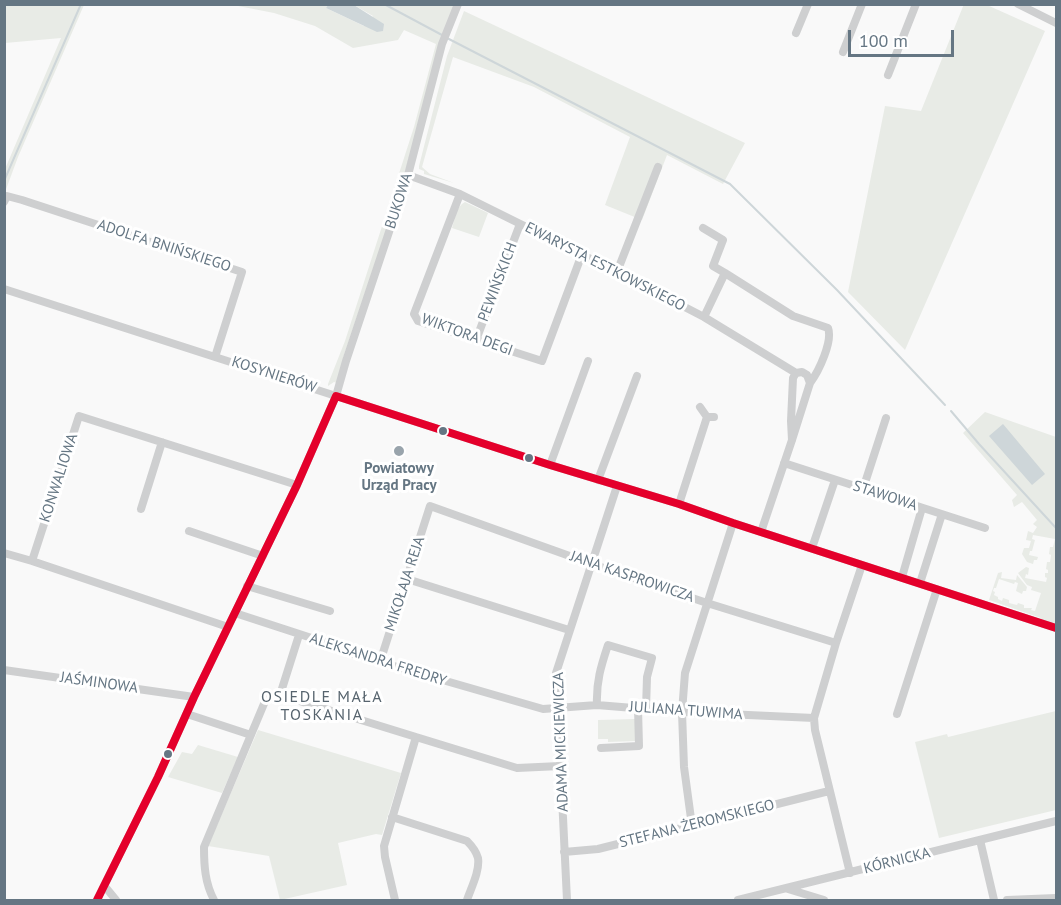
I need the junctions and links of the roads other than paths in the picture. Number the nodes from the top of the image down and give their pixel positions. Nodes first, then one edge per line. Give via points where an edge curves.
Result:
1 (458, 4) edge
2 (808, 4) edge
3 (862, 4) edge
4 (916, 4) edge
5 (1018, 4) edge
6 (1056, 23) edge
7 (796, 33) dead end
8 (843, 52) dead end
9 (888, 75) dead end
10 (658, 167) dead end
11 (408, 175) junction
12 (460, 194) junction
13 (4, 202) edge
14 (520, 224) junction
15 (703, 228) dead end
16 (582, 254) junction
17 (617, 272) junction
18 (725, 273) junction
19 (4, 289) edge
20 (704, 317) junction
21 (476, 340) junction
22 (215, 357) junction
23 (588, 361) dead end
24 (796, 373) junction
25 (637, 376) dead end
26 (810, 382) junction
27 (336, 396) junction
28 (700, 407) dead end
29 (886, 418) dead end
30 (792, 440) junction
31 (162, 442) junction
32 (784, 463) junction
33 (550, 465) junction
34 (598, 480) junction
35 (835, 480) junction
36 (297, 485) junction
37 (617, 486) junction
38 (863, 489) junction
39 (679, 504) junction
40 (430, 506) joint
41 (922, 508) junction
42 (141, 509) dead end
43 (942, 514) junction
44 (733, 523) junction
45 (985, 528) dead end
46 (189, 531) dead end
47 (761, 532) junction
48 (812, 548) junction
49 (4, 553) edge
50 (263, 556) junction
51 (32, 561) junction
52 (591, 564) junction
53 (862, 564) junction
54 (902, 577) junction
55 (407, 579) junction
56 (920, 583) junction
57 (247, 586) junction
58 (937, 589) junction
59 (707, 603) junction
60 (330, 611) dead end
61 (235, 613) junction
62 (228, 627) junction
63 (1056, 628) edge
64 (569, 630) junction
65 (299, 634) junction
66 (836, 643) junction
67 (380, 662) junction
68 (4, 670) edge
69 (280, 695) junction
70 (194, 697) junction
71 (597, 705) junction
72 (557, 707) junction
73 (642, 708) junction
74 (682, 712) junction
75 (186, 714) junction
76 (897, 714) dead end
77 (814, 718) junction
78 (251, 735) junction
79 (416, 737) junction
80 (602, 748) dead end
81 (560, 765) junction
82 (830, 792) junction
83 (392, 817) junction
84 (1056, 821) edge
85 (692, 826) junction
86 (980, 840) junction
87 (564, 852) junction
88 (850, 873) junction
89 (809, 883) junction
90 (103, 888) junction
91 (787, 889) junction
92 (813, 897) junction
93 (1056, 898) edge
94 (97, 900) edge
95 (116, 900) edge
96 (214, 900) edge
97 (395, 900) edge
98 (467, 900) edge
99 (567, 900) edge
100 (738, 900) edge
101 (825, 900) edge
102 (994, 900) edge
103 (1007, 900) edge

1 - 11 street, BUKOWA via 442,44
2 - 7 street
3 - 8 street
4 - 9 street
5 - 6 street
10 - 17 street
11 - 12 street, EWARYSTA ESTKOWSKIEGO
11 - 27 street, BUKOWA
12 - 14 street, EWARYSTA ESTKOWSKIEGO
12 - 21 street, WIKTORA DEGI via 414,314 418,321
13 - 22 street, ADOLFA BNIŃSKIEGO via 7,196 22,200 242,272
14 - 16 street, EWARYSTA ESTKOWSKIEGO
14 - 21 street, PEWIŃSKICH
15 - 18 street via 723,240 713,266
16 - 17 street, EWARYSTA ESTKOWSKIEGO
16 - 21 street, WIKTORA DEGI via 542,361
17 - 20 street, EWARYSTA ESTKOWSKIEGO
18 - 20 street
18 - 26 street via 793,316 828,328 830,335 817,374
19 - 22 street, KOSYNIERÓW
20 - 24 street, EWARYSTA ESTKOWSKIEGO
22 - 27 street, KOSYNIERÓW
23 - 33 street
24 - 26 street, EWARYSTA ESTKOWSKIEGO via 807,375
24 - 30 street
25 - 34 street
26 - 30 street
27 - 33 street, KOSYNIERÓW
27 - 36 street, BUKOWA
28 - 39 street via 711,417
29 - 38 street
30 - 32 street
31 - 36 street, KONWALIOWA
31 - 42 street
31 - 51 street, KONWALIOWA via 79,416
32 - 35 street, STAWOWA
32 - 47 street
33 - 34 street, KOSYNIERÓW
34 - 37 street, KOSYNIERÓW
35 - 38 street, STAWOWA
35 - 48 street
36 - 50 street, BUKOWA
37 - 39 street, KOSYNIERÓW
37 - 52 street, ADAMA MICKIEWICZA
38 - 41 street, STAWOWA
39 - 44 street, KOSYNIERÓW
40 - 52 street, JANA KASPROWICZA
40 - 55 street, MIKOŁAJA REJA
41 - 43 street, STAWOWA
41 - 54 street
43 - 45 street, STAWOWA
43 - 56 street
44 - 47 street, KOSYNIERÓW
44 - 59 street
46 - 50 street
47 - 48 street, KOSYNIERÓW
48 - 53 street, KOSYNIERÓW
49 - 51 street
50 - 57 street, BUKOWA
51 - 62 street
52 - 59 street, JANA KASPROWICZA
52 - 64 street, ADAMA MICKIEWICZA
53 - 54 street, KOSYNIERÓW
53 - 66 street
54 - 56 street, KOSYNIERÓW
55 - 64 street
55 - 67 street, MIKOŁAJA REJA
56 - 58 street, KOSYNIERÓW
57 - 60 street
57 - 61 street, BUKOWA
58 - 63 street, KOSYNIERÓW
58 - 76 street
59 - 66 street, JANA KASPROWICZA
59 - 74 street via 685,673
61 - 62 street, BUKOWA
61 - 65 street, ALEKSANDRA FREDRY
62 - 70 street, BUKOWA
64 - 72 street, ADAMA MICKIEWICZA via 556,673
65 - 67 street, ALEKSANDRA FREDRY
65 - 69 street
66 - 77 street
67 - 72 street, ALEKSANDRA FREDRY via 543,709
68 - 70 street, JAŚMINOWA
69 - 78 street via 266,699
69 - 79 street
70 - 75 street, BUKOWA
71 - 72 street, JULIANA TUWIMA
71 - 73 street, JULIANA TUWIMA
71 - 73 street via 596,686 608,645 652,658
72 - 81 street, ADAMA MICKIEWICZA
73 - 74 street, JULIANA TUWIMA
73 - 80 street via 639,747
74 - 77 street, JULIANA TUWIMA
74 - 85 street
75 - 78 street
75 - 90 street, BUKOWA
77 - 82 street
78 - 96 street via 204,847 206,880
79 - 81 street via 517,768
79 - 83 street
81 - 87 street, ADAMA MICKIEWICZA
82 - 85 street, STEFANA ŻEROMSKIEGO
82 - 88 street
83 - 97 street via 384,846
83 - 98 street via 467,841 478,858
84 - 86 street, KÓRNICKA
85 - 87 street, STEFANA ŻEROMSKIEGO via 598,849
86 - 88 street, KÓRNICKA
86 - 102 street
87 - 99 street, ADAMA MICKIEWICZA
88 - 89 street, KÓRNICKA
89 - 91 street, KÓRNICKA
89 - 92 street
90 - 94 street, BUKOWA
90 - 95 street
91 - 92 street
91 - 100 street, KÓRNICKA
92 - 101 street
93 - 103 street

